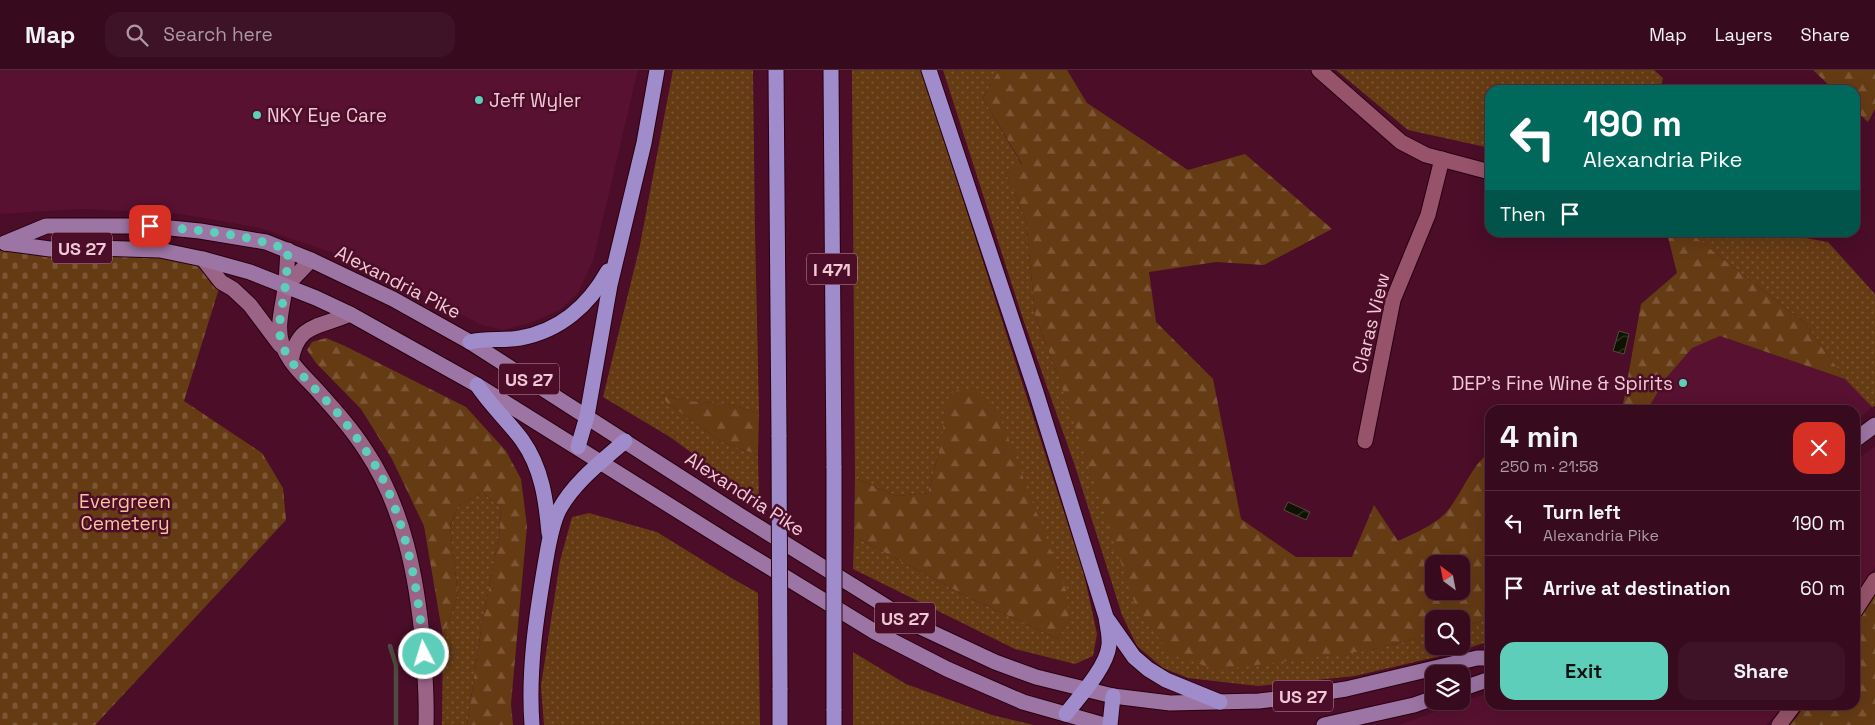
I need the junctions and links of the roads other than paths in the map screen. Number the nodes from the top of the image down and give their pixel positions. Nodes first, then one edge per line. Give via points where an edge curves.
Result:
1 (657, 70) edge
2 (776, 70) edge
3 (832, 70) edge
4 (929, 70) edge
5 (1319, 70) edge
6 (1442, 159) junction
7 (1485, 171) edge
8 (2, 243) edge
9 (288, 250) junction
10 (618, 252) junction
11 (203, 259) junction
12 (311, 260) junction
13 (286, 286) junction
14 (350, 314) junction
15 (470, 342) junction
16 (291, 361) junction
17 (478, 385) junction
18 (587, 416) junction
19 (1875, 425) edge
20 (1860, 436) edge
21 (625, 441) junction
22 (1365, 441) dead end
23 (578, 447) junction
24 (601, 462) junction
25 (550, 542) junction
26 (1875, 580) edge
27 (1860, 603) edge
28 (1106, 617) junction
29 (1485, 658) edge
30 (1485, 681) edge
31 (1470, 686) edge
32 (1084, 689) junction
33 (1113, 696) junction
34 (1425, 701) edge
35 (1220, 702) junction
36 (1790, 710) edge
37 (1066, 714) junction
38 (426, 725) edge
39 (532, 725) edge
40 (780, 725) edge
41 (834, 725) edge
42 (1104, 725) edge
43 (1110, 725) edge
44 (1324, 725) edge
45 (1779, 725) edge

1 - 10 highway via 644,143
2 - 40 highway, bridge
3 - 41 highway, I 471, bridge
4 - 28 highway via 1036,392
5 - 6 street via 1401,142
6 - 7 street
6 - 22 street, Claras View via 1428,215 1393,300
8 - 9 main road, Alexandria Pike / US 27 via 46,226 150,226 266,242
8 - 11 main road, Alexandria Pike / US 27 via 50,249 160,250
9 - 12 main road, Alexandria Pike / US 27
9 - 13 main road
10 - 15 highway via 598,289 576,313 548,330 519,338
10 - 18 highway
11 - 13 main road, Alexandria Pike / US 27
11 - 16 main road via 222,282 250,305
12 - 13 main road
12 - 15 main road, Alexandria Pike / US 27 via 393,299
13 - 14 main road, Alexandria Pike / US 27
13 - 16 main road via 279,325 282,344
14 - 16 main road via 316,325 301,334
14 - 17 main road, Alexandria Pike / US 27
15 - 18 main road, Alexandria Pike / US 27
16 - 38 main road via 340,416 367,452 387,487 405,536 416,581 427,688
17 - 23 main road, Alexandria Pike / US 27
17 - 25 highway via 522,441 537,468 546,497
18 - 21 main road, Alexandria Pike / US 27
18 - 23 highway
19 - 20 main road
21 - 24 highway
21 - 32 main road, Alexandria Pike / US 27 via 916,625 995,662
23 - 24 main road, Alexandria Pike / US 27
24 - 25 highway via 574,487 559,511
24 - 37 main road, Alexandria Pike / US 27 via 874,632 947,669 1024,702
25 - 39 highway via 531,660
26 - 27 street
28 - 32 highway via 1109,645 1104,660
28 - 35 highway via 1134,657 1148,669
29 - 35 main road, Alexandria Pike / US 27 via 1346,689 1295,697
30 - 31 main road
32 - 33 main road, Alexandria Pike / US 27
32 - 37 highway
33 - 35 main road, Alexandria Pike / US 27 via 1170,702
33 - 43 highway
34 - 44 main road, US 27
36 - 45 street
37 - 42 main road, Alexandria Pike / US 27

